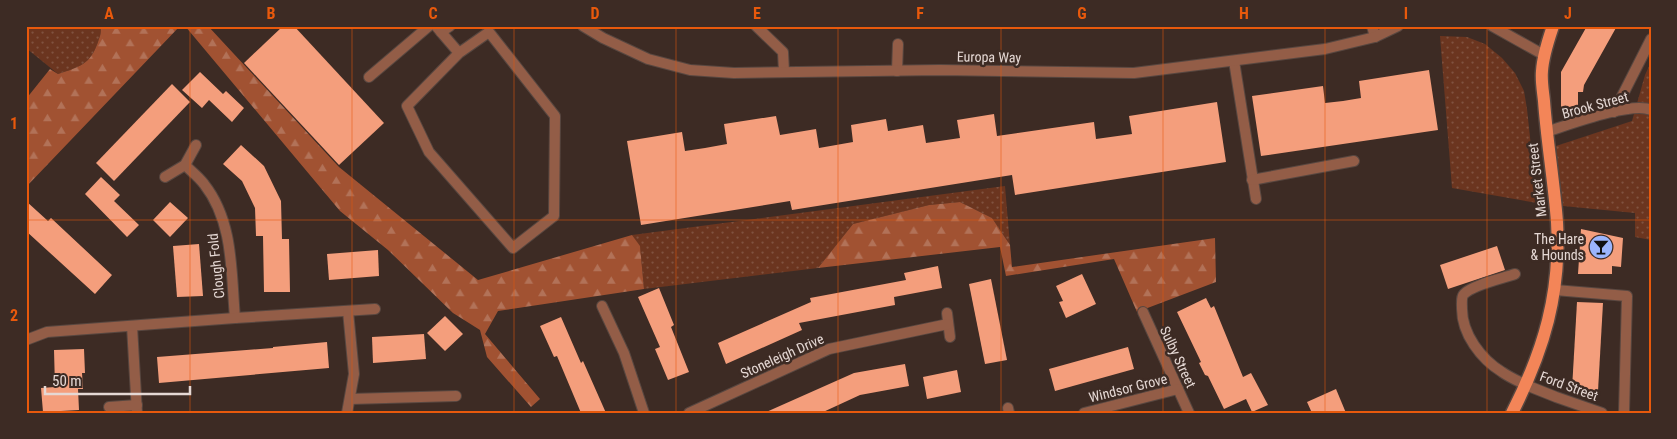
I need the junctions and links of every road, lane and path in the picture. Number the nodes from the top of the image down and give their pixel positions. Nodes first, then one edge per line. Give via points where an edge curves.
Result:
1 (429, 26) edge
2 (583, 26) edge
3 (756, 26) edge
4 (1372, 26) edge
5 (1398, 26) edge
6 (1492, 26) edge
7 (1552, 26) edge
8 (442, 28) edge
9 (1375, 37) junction
10 (1651, 39) edge
11 (898, 44) dead end
12 (459, 53) junction
13 (1544, 55) junction
14 (1234, 61) junction
15 (897, 71) junction
16 (784, 72) junction
17 (369, 77) dead end
18 (1651, 110) edge
19 (1614, 112) junction
20 (1546, 132) junction
21 (196, 144) dead end
22 (1354, 161) dead end
23 (185, 165) junction
24 (165, 177) dead end
25 (1252, 180) junction
26 (1256, 199) dead end
27 (1515, 274) dead end
28 (1554, 290) junction
29 (602, 306) dead end
30 (375, 310) dead end
31 (348, 311) junction
32 (1143, 312) dead end
33 (946, 313) dead end
34 (235, 318) junction
35 (948, 324) junction
36 (132, 326) junction
37 (950, 337) dead end
38 (26, 340) edge
39 (1526, 385) junction
40 (1178, 389) junction
41 (456, 396) dead end
42 (350, 399) junction
43 (109, 407) dead end
44 (137, 409) edge
45 (347, 413) edge
46 (644, 413) edge
47 (689, 413) edge
48 (1084, 413) edge
49 (1189, 413) edge
50 (1512, 413) edge
51 (1602, 413) edge
52 (1624, 413) edge

1 - 17 street
2 - 16 street, Europa Way via 648,59 690,70
3 - 16 street via 783,52
4 - 9 street
5 - 9 street, Europa Way
6 - 13 street
7 - 13 main road, Market Street
8 - 12 street
9 - 14 street, Europa Way via 1325,49
10 - 19 street
11 - 15 street
12 - 12 street via 407,106 428,152 513,248 554,216 555,116 489,32
13 - 20 main road, Market Street
14 - 15 street, Europa Way via 1134,74
14 - 25 street
15 - 16 street, Europa Way
18 - 19 street, Brook Street via 1634,108
19 - 20 street, Brook Street
20 - 28 main road, Market Street via 1557,223 1558,268
21 - 23 street
22 - 25 street
23 - 24 street
23 - 34 street, Clough Fold via 204,183 223,220 228,238
25 - 26 street
27 - 39 street, Ford Street via 1464,294 1462,316 1468,336 1483,356 1501,372
28 - 39 main road, Market Street via 1547,327
28 - 52 street via 1627,296
29 - 46 street via 624,353
30 - 31 street, Clough Fold
31 - 34 street, Clough Fold
31 - 42 street via 354,374
32 - 40 street, Sulby Street
33 - 35 street
34 - 36 street, Clough Fold
35 - 37 street
35 - 47 street, Stoneleigh Drive via 829,350
36 - 38 street, Clough Fold via 47,332
36 - 44 street
39 - 50 main road, Market Street
39 - 51 street, Ford Street
40 - 48 street, Windsor Grove
40 - 49 street, Sulby Street
41 - 42 street
42 - 45 street
43 - 44 street

